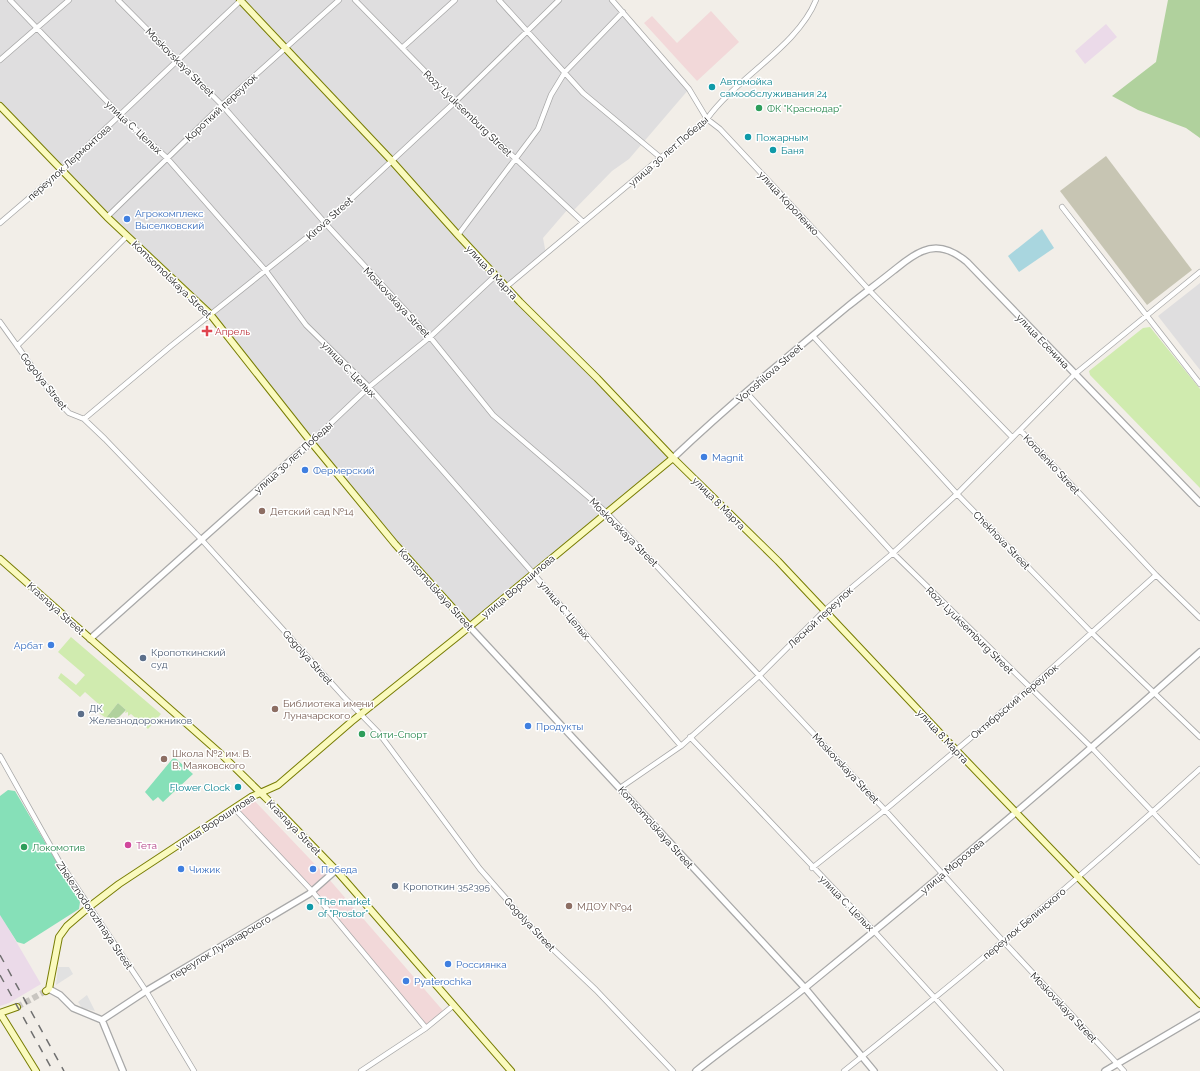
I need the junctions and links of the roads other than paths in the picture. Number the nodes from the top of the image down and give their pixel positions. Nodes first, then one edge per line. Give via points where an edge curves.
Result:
1 (10, 0) edge
2 (70, 0) edge
3 (118, 0) edge
4 (241, 0) edge
5 (339, 0) edge
6 (355, 0) edge
7 (455, 0) edge
8 (499, 0) edge
9 (559, 0) edge
10 (612, 0) edge
11 (816, 0) edge
12 (623, 12) junction
13 (36, 30) junction
14 (528, 31) junction
15 (285, 47) junction
16 (402, 48) junction
17 (0, 60) edge
18 (178, 61) junction
19 (565, 72) junction
20 (455, 102) junction
21 (222, 105) junction
22 (0, 106) edge
23 (120, 115) junction
24 (707, 119) junction
25 (168, 158) junction
26 (661, 158) junction
27 (391, 160) junction
28 (516, 160) junction
29 (62, 170) junction
30 (1062, 207) dead end
31 (107, 217) junction
32 (583, 222) junction
33 (0, 223) edge
34 (325, 223) junction
35 (458, 235) junction
36 (127, 236) junction
37 (266, 271) junction
38 (1200, 272) edge
39 (495, 276) junction
40 (506, 287) junction
41 (868, 290) junction
42 (210, 314) junction
43 (1147, 315) junction
44 (0, 322) edge
45 (813, 336) junction
46 (430, 337) junction
47 (17, 346) junction
48 (1075, 374) junction
49 (1200, 384) edge
50 (369, 387) junction
51 (746, 392) junction
52 (84, 419) junction
53 (1020, 430) junction
54 (1012, 437) junction
55 (311, 442) junction
56 (672, 458) junction
57 (957, 494) junction
58 (1200, 503) edge
59 (606, 512) junction
60 (201, 539) junction
61 (893, 553) junction
62 (0, 559) edge
63 (534, 573) junction
64 (1156, 574) junction
65 (825, 610) junction
66 (1200, 618) edge
67 (470, 627) junction
68 (1092, 633) junction
69 (90, 639) junction
70 (1200, 652) edge
71 (759, 676) junction
72 (1030, 688) junction
73 (1155, 692) junction
74 (361, 714) junction
75 (690, 737) junction
76 (1200, 737) edge
77 (681, 746) junction
78 (1092, 748) junction
79 (956, 750) junction
80 (0, 756) edge
81 (1200, 769) edge
82 (620, 788) junction
83 (260, 792) junction
84 (234, 808) junction
85 (885, 810) junction
86 (1016, 812) junction
87 (1152, 812) junction
88 (1200, 862) edge
89 (812, 868) junction
90 (336, 870) junction
91 (943, 873) junction
92 (1078, 877) junction
93 (312, 891) junction
94 (89, 907) junction
95 (874, 931) junction
96 (1003, 941) junction
97 (804, 988) junction
98 (48, 990) joint
99 (146, 991) junction
100 (935, 998) junction
101 (1200, 1004) edge
102 (454, 1005) junction
103 (17, 1007) tunnel mouth
104 (0, 1013) edge
105 (1200, 1015) edge
106 (102, 1020) junction
107 (426, 1028) junction
108 (862, 1057) junction
109 (1117, 1064) junction
110 (669, 1067) junction
111 (36, 1071) edge
112 (123, 1071) edge
113 (194, 1071) edge
114 (360, 1071) edge
115 (511, 1071) edge
116 (664, 1071) edge
117 (673, 1071) edge
118 (696, 1071) edge
119 (844, 1071) edge
120 (874, 1071) edge
121 (1001, 1071) edge
122 (1105, 1071) edge
123 (1124, 1071) edge

1 - 13 street, улица С. Целых
2 - 13 street
3 - 18 street, Moskovskaya Street
4 - 15 main road, улица 8 Марта
4 - 18 street, переулок Лермонтова
5 - 15 street, Короткий переулок
6 - 16 street, Rozy Lyuksemburg Street
7 - 16 street
8 - 14 street
9 - 14 street, Kirova Street
10 - 12 street
11 - 24 street, улица 30 лет Победы via 798,29 719,104
12 - 19 street
12 - 24 street via 689,89
13 - 17 street
13 - 23 street, улица С. Целых
14 - 19 street
14 - 20 street, Kirova Street
15 - 21 street, Короткий переулок
15 - 27 main road, улица 8 Марта
16 - 20 street, Rozy Lyuksemburg Street
18 - 21 street, Moskovskaya Street
18 - 23 street, переулок Лермонтова
19 - 26 street via 584,93
19 - 28 street via 551,95 538,129
20 - 27 street, Kirova Street
20 - 28 street, Rozy Lyuksemburg Street
21 - 25 street, Короткий переулок
21 - 34 street, Moskovskaya Street
22 - 29 main road, Komsomolskaya Street
23 - 25 street, улица С. Целых
23 - 29 street, переулок Лермонтова
24 - 26 street, улица 30 лет Победы
24 - 41 street, улица Короленко via 730,140
25 - 31 street, Короткий переулок
25 - 37 street, улица С. Целых
26 - 32 street, улица 30 лет Победы
27 - 34 street, Kirova Street
27 - 35 main road, улица 8 Марта
28 - 32 street, Rozy Lyuksemburg Street
28 - 35 street
29 - 31 main road, Komsomolskaya Street
29 - 33 street, переулок Лермонтова
30 - 43 street
31 - 36 main road, Komsomolskaya Street
32 - 40 street, улица 30 лет Победы
34 - 37 street, Kirova Street
34 - 46 street, Moskovskaya Street
35 - 39 main road, улица 8 Марта
36 - 42 main road, Komsomolskaya Street
36 - 47 street
37 - 42 street, Kirova Street
37 - 50 street, улица С. Целых via 306,325
38 - 43 street
39 - 40 main road, улица 8 Марта
39 - 46 street, улица 30 лет Победы
40 - 56 main road, улица 8 Марта
41 - 45 street, Voroshilova Street
41 - 48 street, улица Есенина via 924,250 949,250 970,266
41 - 54 street, Korolenko Street
42 - 52 street, Kirova Street
42 - 55 main road, Komsomolskaya Street
43 - 48 street
43 - 49 street
44 - 47 street, Gogolya Street
45 - 51 street, Voroshilova Street
45 - 57 street, Chekhova Street
46 - 50 street, улица 30 лет Победы
46 - 59 street, Moskovskaya Street via 493,415
47 - 52 street, Gogolya Street via 53,396 69,413
48 - 53 street
48 - 58 street, улица Есенина
50 - 55 street, улица 30 лет Победы
50 - 63 street, улица С. Целых
51 - 56 street, Voroshilova Street
51 - 61 street, Rozy Lyuksemburg Street
52 - 60 street, Gogolya Street
53 - 54 street, Korolenko Street
53 - 64 street, Korolenko Street
54 - 57 street, Лесной переулок
55 - 60 street, улица 30 лет Победы
55 - 67 main road, Komsomolskaya Street via 428,583
56 - 59 main road, улица Ворошилова
56 - 65 main road, улица 8 Марта
57 - 61 street, Лесной переулок
57 - 68 street, Chekhova Street
59 - 63 main road, улица Ворошилова
59 - 71 street, Moskovskaya Street
60 - 69 street, улица 30 лет Победы
60 - 74 street, Gogolya Street
61 - 65 street, Лесной переулок
61 - 72 street, Rozy Lyuksemburg Street
62 - 69 main road, Krasnaya Street
63 - 67 main road, улица Ворошилова
63 - 77 street, улица С. Целых
64 - 66 street, Korolenko Street
64 - 68 street, Октябрьский переулок
65 - 71 street, Лесной переулок
65 - 79 main road, улица 8 Марта
67 - 74 main road, улица Ворошилова
67 - 82 street, Komsomolskaya Street
68 - 72 street, Октябрьский переулок
68 - 73 street, Chekhova Street
69 - 83 main road, Krasnaya Street via 221,754
70 - 73 street, улица Морозова
71 - 75 street, Лесной переулок
71 - 85 street, Moskovskaya Street
72 - 78 street, Rozy Lyuksemburg Street
72 - 79 street, Октябрьский переулок
73 - 76 street, Chekhova Street
73 - 78 street, улица Морозова
74 - 83 main road, улица Ворошилова via 278,785
74 - 110 street, Gogolya Street via 378,732 480,869 538,935 596,990
75 - 77 street, Лесной переулок
75 - 89 street, улица С. Целых
77 - 82 street, Лесной переулок
78 - 86 street, улица Морозова
78 - 87 street, Rozy Lyuksemburg Street
79 - 85 street, Октябрьский переулок
79 - 86 main road, улица 8 Марта
80 - 94 street, Zheleznodorozhnaya Street via 59,861
81 - 87 street, переулок Белинского
82 - 97 street, Komsomolskaya Street
83 - 84 main road, улица Ворошилова
83 - 90 main road, Krasnaya Street
84 - 93 street
84 - 94 main road, улица Ворошилова via 119,884
85 - 89 street, Октябрьский переулок
85 - 91 street, Moskovskaya Street
86 - 91 street, улица Морозова
86 - 92 main road, улица 8 Марта
87 - 88 street, Rozy Lyuksemburg Street
87 - 92 street, переулок Белинского
89 - 95 street, улица С. Целых
90 - 93 street, переулок Луначарского
90 - 102 main road, Krasnaya Street
91 - 95 street, улица Морозова
91 - 96 street, Moskovskaya Street
92 - 96 street, переулок Белинского
92 - 101 main road, улица 8 Марта
93 - 99 street, переулок Луначарского
93 - 107 street
94 - 98 main road, улица Ворошилова via 67,926 59,937
94 - 99 street, Zheleznodorozhnaya Street
95 - 97 street, улица Морозова
95 - 100 street, улица С. Целых
96 - 100 street, переулок Белинского
96 - 109 street, Moskovskaya Street
97 - 108 street, Komsomolskaya Street
97 - 118 street, улица Морозова
98 - 106 street via 60,995 73,1008
99 - 106 street, переулок Луначарского
99 - 113 street, Zheleznodorozhnaya Street
100 - 108 street, переулок Белинского
100 - 121 street, улица С. Целых
102 - 107 street
102 - 115 main road, Krasnaya Street
103 - 104 main road
104 - 111 main road
105 - 109 street
106 - 112 street
107 - 114 street
108 - 119 street, переулок Белинского
108 - 120 street, Komsomolskaya Street
109 - 122 street
109 - 123 street, Moskovskaya Street
110 - 116 street
110 - 117 street, Gogolya Street

